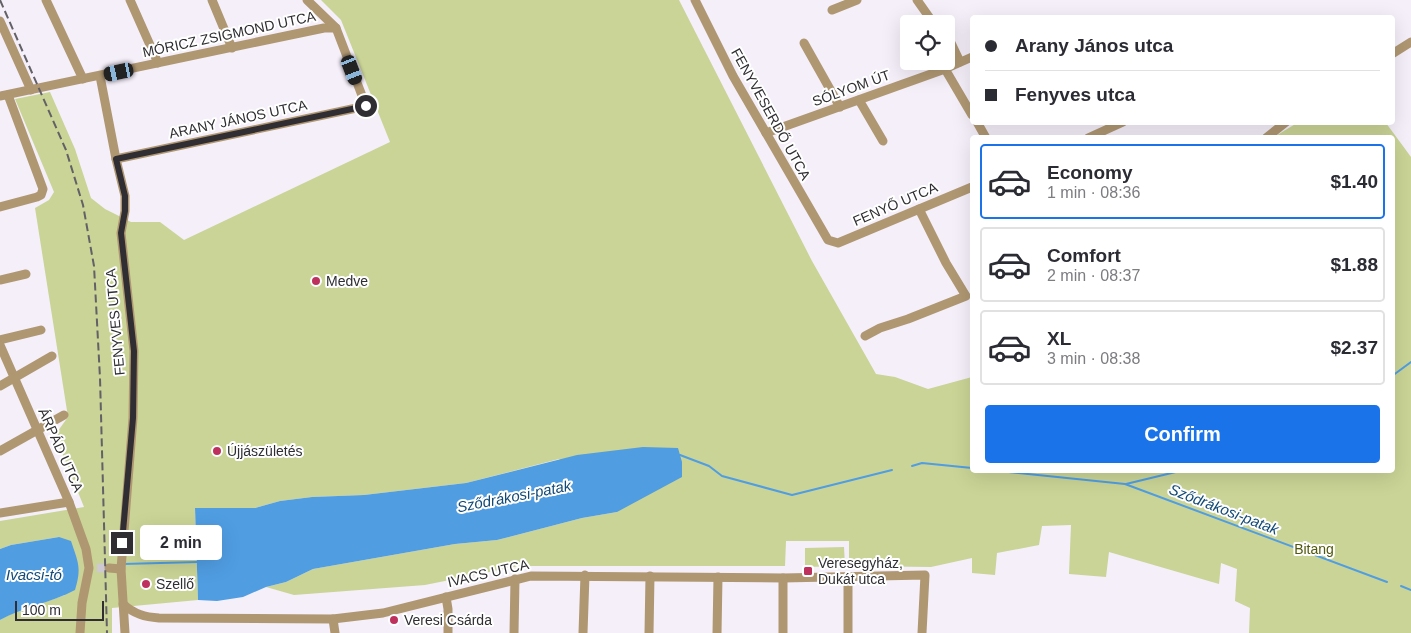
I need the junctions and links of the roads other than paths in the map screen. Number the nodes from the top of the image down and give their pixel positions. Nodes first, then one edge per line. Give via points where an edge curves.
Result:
1 (46, 0) edge
2 (130, 0) edge
3 (212, 0) edge
4 (307, 0) edge
5 (695, 0) edge
6 (857, 0) edge
7 (917, 0) edge
8 (832, 10) dead end
9 (928, 15) edge
10 (0, 21) edge
11 (336, 28) junction
12 (1411, 42) edge
13 (804, 43) dead end
14 (232, 48) junction
15 (1395, 52) edge
16 (955, 53) edge
17 (970, 58) edge
18 (960, 62) junction
19 (158, 63) junction
20 (955, 64) edge
21 (942, 70) edge
22 (946, 70) edge
23 (100, 76) junction
24 (83, 80) junction
25 (35, 89) junction
26 (4, 96) edge
27 (859, 100) junction
28 (840, 107) junction
29 (970, 112) edge
30 (1116, 125) edge
31 (1282, 125) edge
32 (766, 133) junction
33 (1094, 135) edge
34 (1270, 135) edge
35 (883, 141) dead end
36 (116, 159) junction
37 (970, 187) edge
38 (0, 207) edge
39 (919, 209) junction
40 (828, 240) joint
41 (26, 274) dead end
42 (0, 280) edge
43 (969, 296) edge
44 (41, 330) dead end
45 (866, 336) dead end
46 (0, 340) edge
47 (0, 345) edge
48 (52, 356) dead end
49 (14, 378) junction
50 (0, 386) edge
51 (64, 415) dead end
52 (38, 429) junction
53 (0, 451) edge
54 (69, 502) junction
55 (0, 513) edge
56 (109, 568) tunnel mouth
57 (121, 569) junction
58 (585, 576) junction
59 (650, 576) junction
60 (718, 577) junction
61 (848, 577) junction
62 (783, 578) junction
63 (515, 579) junction
64 (446, 597) junction
65 (124, 604) junction
66 (333, 619) junction
67 (80, 633) edge
68 (126, 633) edge
69 (335, 633) edge
70 (448, 633) edge
71 (514, 633) edge
72 (583, 633) edge
73 (649, 633) edge
74 (717, 633) edge
75 (783, 633) edge
76 (848, 633) edge
77 (922, 633) edge

1 - 24 street
2 - 19 street
3 - 14 street
4 - 11 street
5 - 32 street, FENYVESERDŐ UTCA via 732,76
6 - 8 street
7 - 9 street
10 - 25 street
11 - 14 street, MÓRICZ ZSIGMOND UTCA
11 - 36 street, ARANY JÁNOS UTCA via 366,106
12 - 15 street
13 - 28 street
14 - 19 street, MÓRICZ ZSIGMOND UTCA
16 - 18 street
17 - 18 street, SÓLYOM ÚT
18 - 20 street, SÓLYOM ÚT
19 - 23 street, MÓRICZ ZSIGMOND UTCA
21 - 27 street, SÓLYOM ÚT
22 - 29 street
23 - 24 street, MÓRICZ ZSIGMOND UTCA
23 - 36 street, FENYVES UTCA
24 - 25 street, MÓRICZ ZSIGMOND UTCA
25 - 26 street, MÓRICZ ZSIGMOND UTCA
26 - 38 street via 43,188 37,197
27 - 28 street, SÓLYOM ÚT
27 - 35 street
28 - 32 street, SÓLYOM ÚT
30 - 33 street
31 - 34 street
32 - 40 street, FENYVESERDŐ UTCA
36 - 57 street, FENYVES UTCA via 125,196 121,233 134,351 133,418
37 - 39 street, FENYŐ UTCA
39 - 40 street, FENYŐ UTCA via 838,243
39 - 43 street via 946,263
41 - 42 street
43 - 45 street
44 - 46 street
47 - 49 street, ÁRPÁD UTCA
48 - 49 street
49 - 50 street
49 - 52 street, ÁRPÁD UTCA
51 - 52 street
52 - 53 street
52 - 54 street, ÁRPÁD UTCA
54 - 55 street
54 - 67 street, ÁRPÁD UTCA via 93,568 82,603
56 - 57 street
57 - 65 street, FENYVES UTCA
58 - 59 street, IVACS UTCA
58 - 63 street, IVACS UTCA
58 - 72 street
59 - 60 street, IVACS UTCA
59 - 73 street
60 - 62 street, IVACS UTCA
60 - 74 street
61 - 62 street, IVACS UTCA
61 - 76 street
61 - 77 street, IVACS UTCA via 926,575
62 - 75 street
63 - 64 street, IVACS UTCA
63 - 71 street
64 - 66 street, IVACS UTCA via 383,613
64 - 70 street
65 - 66 street, IVACS UTCA via 135,613 159,618
65 - 68 street, FENYVES UTCA
66 - 69 street

